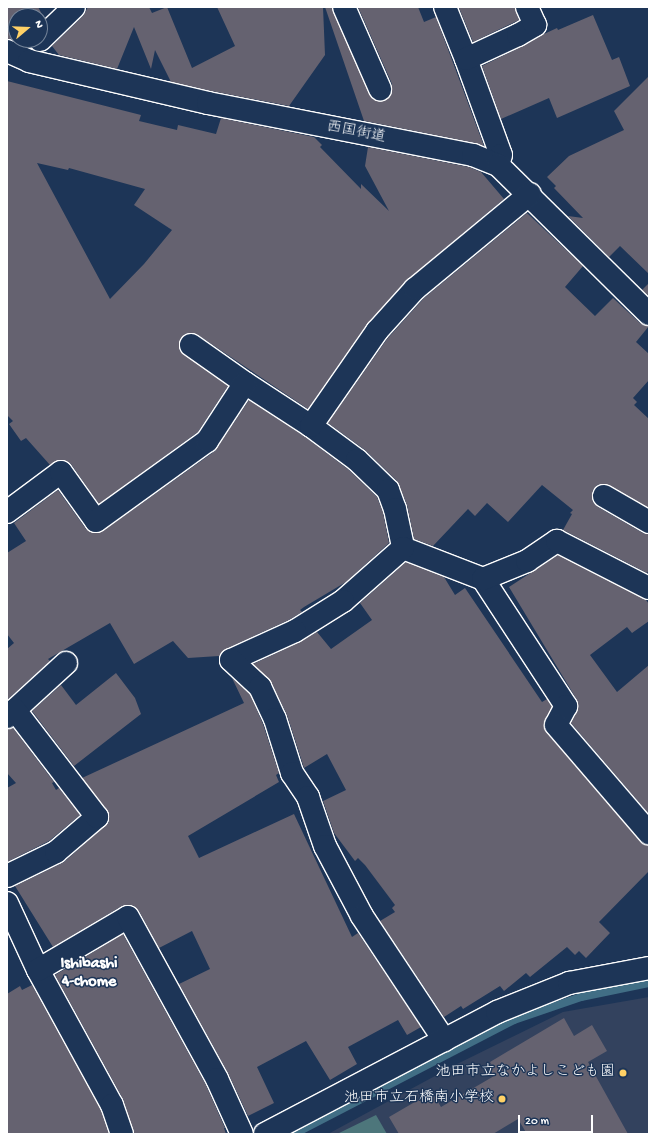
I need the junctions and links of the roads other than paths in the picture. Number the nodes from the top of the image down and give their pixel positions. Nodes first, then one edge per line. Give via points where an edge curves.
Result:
1 (74, 7) edge
2 (344, 7) edge
3 (445, 7) edge
4 (527, 7) edge
5 (48, 32) edge
6 (32, 48) edge
7 (7, 51) edge
8 (466, 59) junction
9 (29, 61) junction
10 (380, 89) dead end
11 (498, 165) junction
12 (530, 194) junction
13 (649, 314) edge
14 (191, 345) dead end
15 (245, 383) junction
16 (311, 426) junction
17 (604, 496) dead end
18 (7, 512) edge
19 (649, 522) edge
20 (403, 548) junction
21 (483, 579) junction
22 (649, 587) edge
23 (66, 663) dead end
24 (11, 714) edge
25 (649, 833) edge
26 (7, 876) edge
27 (7, 903) edge
28 (649, 968) edge
29 (38, 970) junction
30 (444, 1040) junction
31 (122, 1134) edge
32 (242, 1134) edge
33 (265, 1134) edge

1 - 5 street
2 - 10 street
3 - 8 street
4 - 8 street via 535,25
6 - 9 street
7 - 9 street, 西国街道
8 - 11 street via 501,155
9 - 11 street, 西国街道 via 252,112 473,155
11 - 12 street, 西国街道
12 - 13 street, 西国街道
12 - 16 street via 415,289 377,331
14 - 15 street
15 - 16 street
15 - 18 street via 207,441 96,521 61,472
16 - 20 street via 357,460 388,490 395,509
17 - 19 street
20 - 21 street
20 - 30 street via 343,601 295,631 231,660 260,687 275,720 292,773 308,796 325,846 362,916
21 - 22 street via 527,561 557,541
21 - 25 street via 566,706 556,724
23 - 24 street
24 - 26 street via 97,816 56,852
27 - 29 street
28 - 30 street via 569,982 497,1012
29 - 31 street via 112,1105
29 - 32 street via 128,916 217,1079
30 - 33 street

